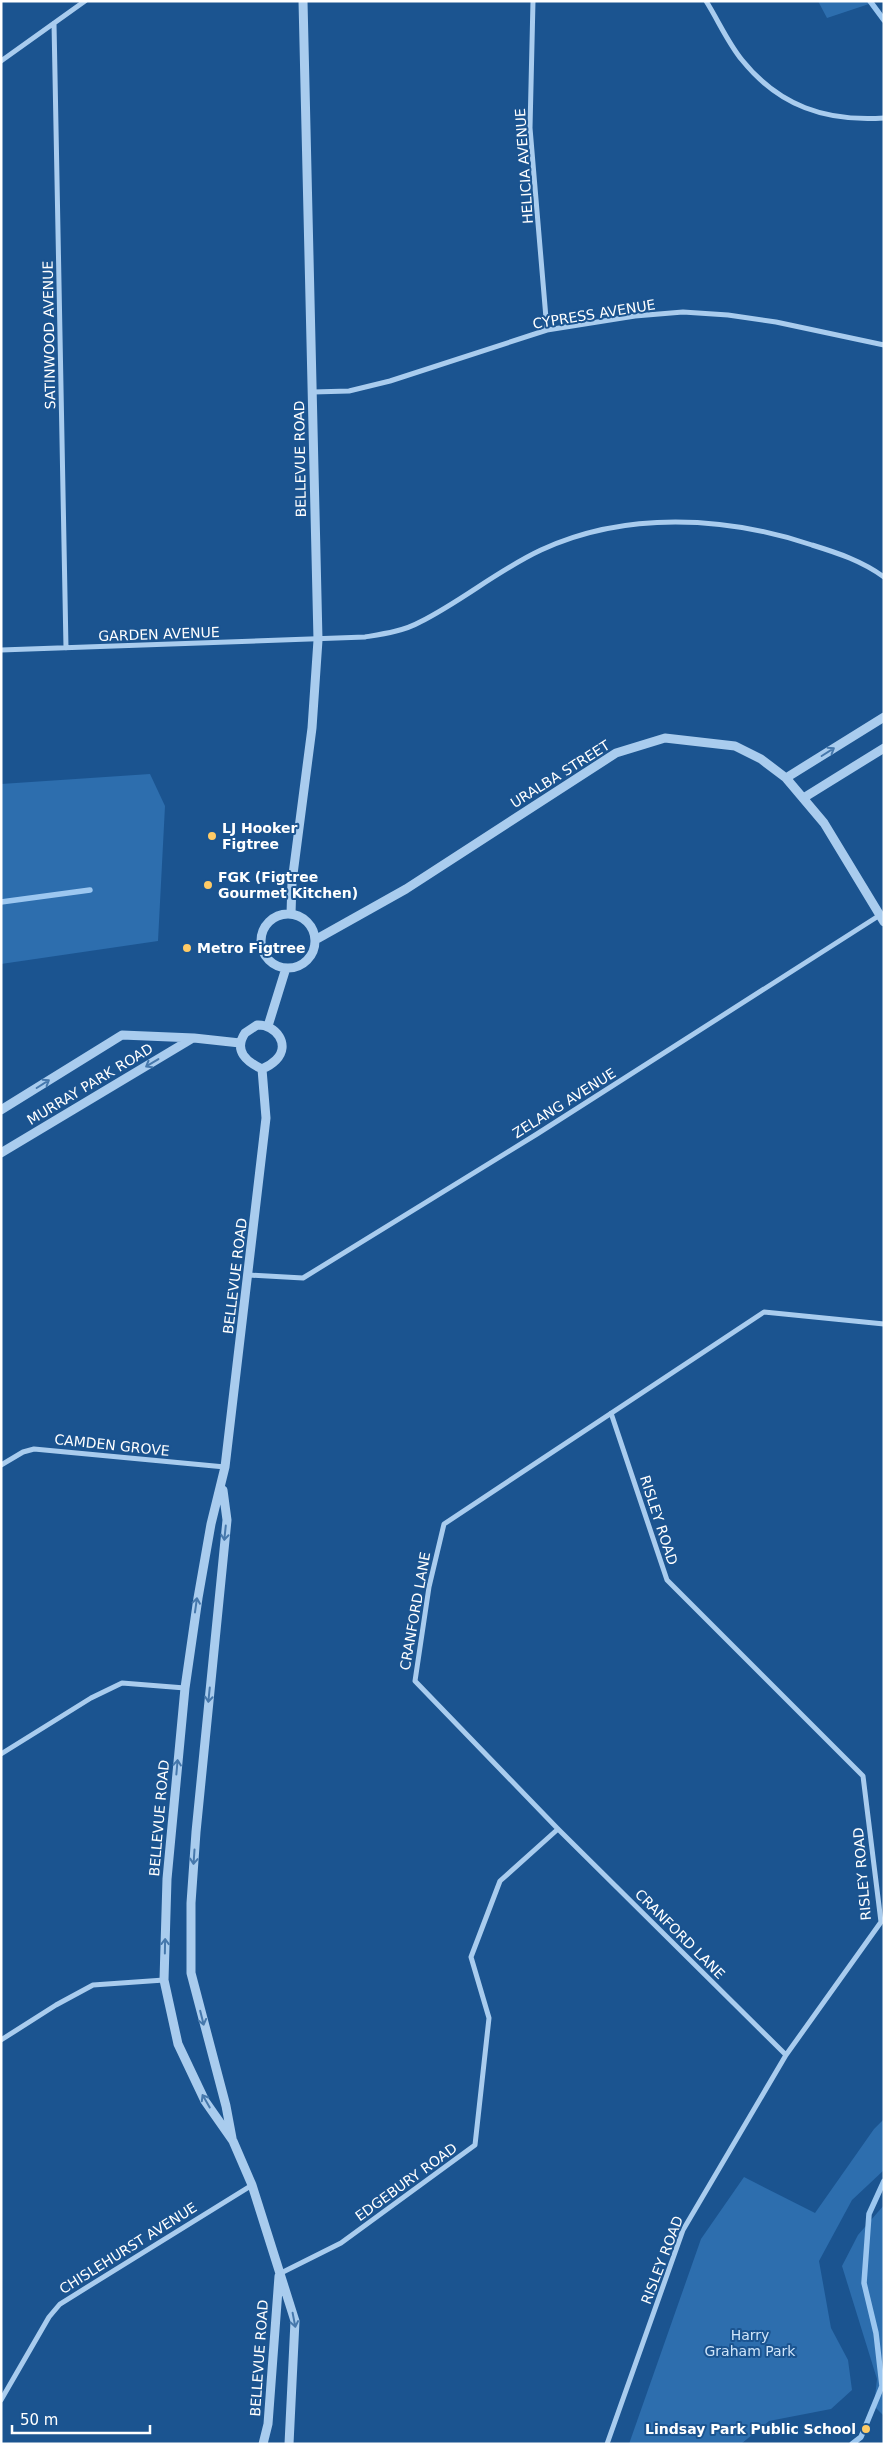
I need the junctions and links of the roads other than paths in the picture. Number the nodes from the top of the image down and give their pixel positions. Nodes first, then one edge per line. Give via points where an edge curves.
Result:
1 (85, 1) edge
2 (303, 1) edge
3 (533, 1) edge
4 (706, 1) edge
5 (54, 23) junction
6 (1, 60) edge
7 (884, 118) edge
8 (547, 330) junction
9 (884, 345) edge
10 (313, 392) junction
11 (884, 578) edge
12 (318, 640) junction
13 (66, 648) junction
14 (1, 650) edge
15 (884, 717) edge
16 (884, 748) edge
17 (786, 778) junction
18 (805, 797) junction
19 (291, 914) junction
20 (882, 919) edge
21 (315, 940) junction
22 (286, 968) junction
23 (268, 1026) junction
24 (194, 1038) junction
25 (240, 1043) junction
26 (262, 1069) junction
27 (1, 1110) edge
28 (1, 1153) edge
29 (249, 1275) junction
30 (884, 1324) edge
31 (611, 1413) junction
32 (1, 1465) edge
33 (226, 1467) junction
34 (223, 1485) junction
35 (185, 1688) junction
36 (1, 1754) edge
37 (558, 1829) junction
38 (164, 1980) junction
39 (1, 2040) edge
40 (786, 2055) junction
41 (233, 2142) junction
42 (252, 2185) junction
43 (279, 2274) junction
44 (1, 2400) edge
45 (263, 2444) edge
46 (289, 2444) edge
47 (607, 2444) edge

1 - 5 street
2 - 10 street, BELLEVUE ROAD
3 - 8 street, HELICIA AVENUE via 530,128
4 - 7 street via 741,59 763,83 789,100 823,115 862,120
5 - 6 street
5 - 13 street, SATINWOOD AVENUE
8 - 9 street, CYPRESS AVENUE via 683,312 776,322
8 - 10 street, CYPRESS AVENUE via 390,381 349,391
10 - 12 street, BELLEVUE ROAD
11 - 12 street, GARDEN AVENUE via 853,558 782,535 704,523 639,524 580,536 542,550 510,565 419,623 365,638
12 - 13 street, GARDEN AVENUE
12 - 19 street, BELLEVUE ROAD via 312,728 292,882
13 - 14 street, GARDEN AVENUE
17 -> 15 street
16 - 18 street
17 - 18 street, URALBA STREET
17 - 21 street, URALBA STREET via 761,759 735,746 665,738 616,753 406,889
18 - 20 street, URALBA STREET
19 - 21 street via 308,923
19 - 22 street via 282,914 266,925 262,943 269,960
20 - 29 street, ZELANG AVENUE via 304,1278
21 - 22 street via 310,957 304,963
22 - 23 street
23 - 25 street via 250,1028
23 - 26 street via 277,1032 282,1044 276,1061
24 - 25 street, MURRAY PARK ROAD
27 -> 24 street, MURRAY PARK ROAD via 122,1035
24 -> 28 street, MURRAY PARK ROAD
25 - 26 street via 244,1059
26 - 29 street, BELLEVUE ROAD via 266,1118
29 - 33 street, BELLEVUE ROAD
30 - 31 street, CRANFORD LANE via 764,1312
31 - 37 street, CRANFORD LANE via 444,1524 429,1587 415,1681
31 - 40 street, RISLEY ROAD via 667,1580 863,1776 881,1922
32 - 33 street, CAMDEN GROVE via 34,1448
33 - 34 street, BELLEVUE ROAD
35 -> 34 street, BELLEVUE ROAD via 211,1524
34 -> 41 street, BELLEVUE ROAD via 226,1520 196,1832 191,1973
35 - 36 street via 122,1683 91,1698
38 -> 35 street, BELLEVUE ROAD via 167,1879
37 - 40 street, CRANFORD LANE
37 - 43 street, EDGEBURY ROAD via 500,1881 471,1957 489,2018 475,2146 341,2243
38 - 39 street via 93,1985
41 -> 38 street, BELLEVUE ROAD via 205,2101 178,2044
40 - 47 street, RISLEY ROAD via 683,2230
41 - 42 street, BELLEVUE ROAD
42 - 43 street, BELLEVUE ROAD
42 - 44 street, CHISLEHURST AVENUE via 60,2304
43 - 45 street, BELLEVUE ROAD via 268,2424
43 -> 46 street, BELLEVUE ROAD via 295,2321

